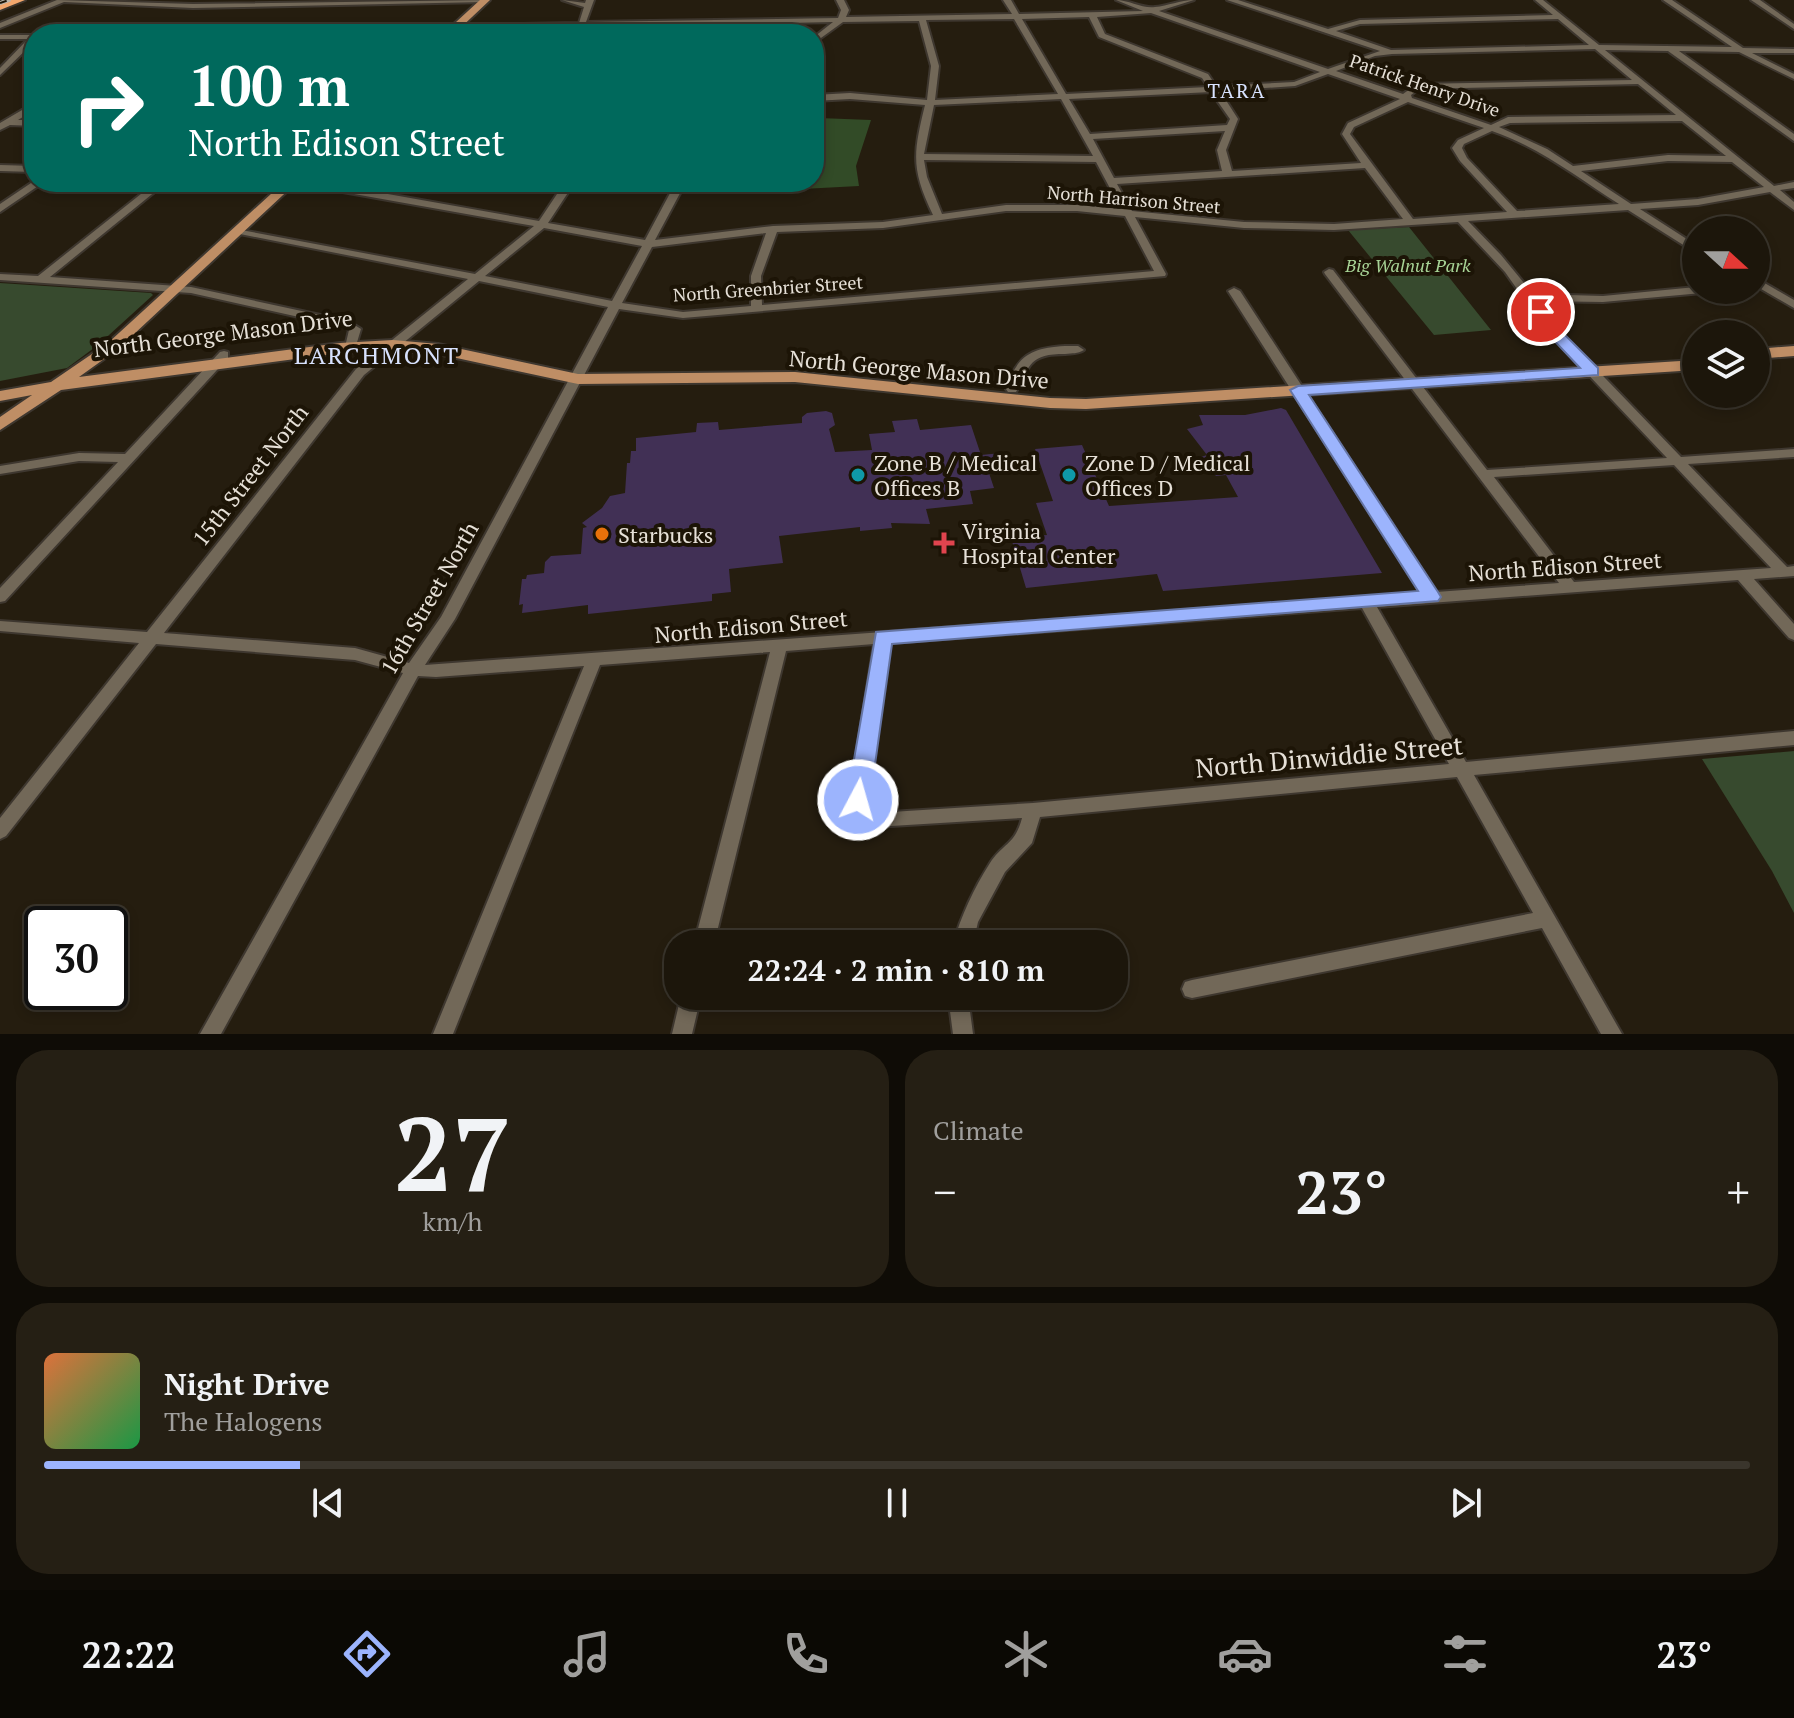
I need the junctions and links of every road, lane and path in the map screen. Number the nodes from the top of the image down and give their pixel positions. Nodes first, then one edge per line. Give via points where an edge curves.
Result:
1 (19, 0) edge
2 (62, 0) edge
3 (203, 0) edge
4 (485, 0) edge
5 (566, 0) edge
6 (840, 0) edge
7 (1007, 0) edge
8 (1120, 0) edge
9 (1131, 0) edge
10 (1190, 0) edge
11 (1231, 0) edge
12 (1539, 0) edge
13 (1667, 0) edge
14 (1755, 0) edge
15 (131, 1) edge
16 (319, 1) edge
17 (589, 3) edge
18 (193, 6) junction
19 (0, 7) edge
20 (1156, 10) junction
21 (1092, 15) junction
22 (1016, 16) junction
23 (1560, 17) junction
24 (922, 19) junction
25 (841, 20) junction
26 (583, 23) junction
27 (164, 24) edge
28 (459, 24) edge
29 (520, 24) edge
30 (0, 26) edge
31 (1794, 27) edge
32 (1329, 31) junction
33 (824, 33) edge
34 (0, 37) edge
35 (24, 37) edge
36 (1595, 47) junction
37 (24, 48) edge
38 (1671, 49) junction
39 (1741, 50) junction
40 (1794, 51) edge
41 (1392, 52) junction
42 (1332, 70) junction
43 (0, 73) edge
44 (1794, 77) edge
45 (1638, 82) junction
46 (1216, 89) junction
47 (1408, 96) junction
48 (824, 97) edge
49 (1063, 97) junction
50 (929, 103) junction
51 (24, 112) edge
52 (1682, 118) junction
53 (24, 123) edge
54 (4, 124) edge
55 (1496, 126) junction
56 (1230, 128) junction
57 (1087, 137) junction
58 (1794, 138) edge
59 (918, 157) junction
60 (1097, 159) junction
61 (1732, 159) junction
62 (1368, 165) junction
63 (0, 168) edge
64 (1583, 168) junction
65 (24, 169) edge
66 (1572, 169) junction
67 (1228, 173) junction
68 (1111, 181) junction
69 (1794, 185) edge
70 (1773, 190) junction
71 (25, 192) edge
72 (150, 192) edge
73 (279, 192) edge
74 (359, 192) edge
75 (563, 192) edge
76 (676, 192) edge
77 (1642, 206) junction
78 (1630, 207) junction
79 (1794, 207) edge
80 (0, 209) edge
81 (1130, 213) junction
82 (1514, 214) junction
83 (938, 216) junction
84 (1460, 218) junction
85 (1410, 221) junction
86 (542, 225) junction
87 (773, 229) junction
88 (240, 231) junction
89 (1682, 232) edge
90 (1682, 241) edge
91 (648, 244) junction
92 (1329, 272) dead end
93 (477, 276) junction
94 (0, 277) edge
95 (40, 280) junction
96 (177, 289) junction
97 (1770, 290) edge
98 (1234, 291) dead end
99 (1682, 292) edge
100 (1532, 297) junction
101 (1770, 299) edge
102 (616, 305) junction
103 (1794, 305) edge
104 (757, 309) junction
105 (1794, 314) edge
106 (398, 341) junction
107 (352, 343) junction
108 (1078, 350) dead end
109 (1794, 351) edge
110 (1770, 353) edge
111 (1682, 358) edge
112 (220, 359) junction
113 (1794, 359) edge
114 (1770, 360) edge
115 (1682, 365) edge
116 (1589, 368) junction
117 (78, 373) junction
118 (581, 374) junction
119 (1411, 379) junction
120 (60, 385) junction
121 (1295, 386) junction
122 (0, 388) edge
123 (1012, 389) junction
124 (0, 398) edge
125 (0, 424) edge
126 (1794, 453) edge
127 (131, 458) junction
128 (1677, 461) junction
129 (0, 470) edge
130 (1483, 474) junction
131 (1789, 571) edge
132 (1742, 575) junction
133 (1571, 588) junction
134 (0, 597) edge
135 (1431, 597) junction
136 (1367, 603) junction
137 (0, 626) edge
138 (1794, 634) edge
139 (883, 637) junction
140 (149, 639) junction
141 (779, 646) junction
142 (594, 661) junction
143 (413, 670) junction
144 (1794, 738) edge
145 (1462, 770) junction
146 (1033, 810) junction
147 (0, 831) edge
148 (1545, 919) junction
149 (708, 930) edge
150 (967, 930) edge
151 (1192, 989) dead end
152 (688, 1010) edge
153 (960, 1010) edge
154 (210, 1034) edge
155 (443, 1034) edge
156 (682, 1034) edge
157 (963, 1034) edge
158 (1612, 1034) edge

1 - 19 highway
2 - 15 street
2 - 30 street
3 - 18 street
4 - 16 street
4 - 28 main road
5 - 17 street
6 - 25 street via 845,10
7 - 22 street
8 - 20 street, Patrick Henry Drive
9 - 20 street, Patrick Henry Drive
10 - 20 street
11 - 32 street
12 - 23 street
13 - 39 street
14 - 31 street
15 - 18 street
16 - 18 street
17 - 26 street
18 - 27 street
20 - 21 street
20 - 42 street, Patrick Henry Drive
21 - 22 street
21 - 46 street via 1102,35 1191,69
22 - 24 street
22 - 49 street
23 - 32 street via 1360,22
23 - 36 street
24 - 25 street
24 - 50 street via 936,77
25 - 26 street
25 - 33 street
26 - 29 street
32 - 41 street
34 - 35 street
36 - 38 street
36 - 41 street
36 - 45 street
37 - 43 street
38 - 39 street
38 - 58 street
39 - 40 street
39 - 44 street
41 - 42 street
42 - 46 street via 1295,84
42 - 47 street, Patrick Henry Drive
45 - 47 street via 1425,86
45 - 52 street
46 - 49 street
46 - 56 street via 1234,119
47 - 55 street, Patrick Henry Drive
47 - 62 street via 1346,129
48 - 50 street
49 - 50 street
49 - 57 street
50 - 59 street
51 - 54 street
52 - 55 street via 1531,118
52 - 61 street
53 - 54 street
55 - 64 street, Patrick Henry Drive via 1538,141
55 - 66 street, Patrick Henry Drive
55 - 82 street via 1457,148
56 - 57 street
56 - 67 street via 1221,148
57 - 60 street
59 - 60 street
59 - 83 street
60 - 68 street
61 - 64 street via 1668,158
61 - 70 street
62 - 67 street
62 - 85 street
63 - 65 street
64 - 66 street
64 - 77 street, Patrick Henry Drive
66 - 78 street, Patrick Henry Drive
67 - 68 street
68 - 81 street
69 - 70 street, North Harrison Street
70 - 77 street, North Harrison Street
70 - 79 street
71 - 80 street
72 - 95 street
73 - 88 main road
74 - 86 street, North Harrison Street
75 - 86 street, 15th Street North
76 - 91 street, 16th Street North
77 - 78 street, North Harrison Street
77 - 89 street, Patrick Henry Drive
78 - 82 street, North Harrison Street
78 - 90 street, Patrick Henry Drive
81 - 83 street, North Harrison Street via 1046,207
81 - 85 street, North Harrison Street via 1291,228
81 - 104 street, North Greenbrier Street via 1161,274
82 - 84 street, North Harrison Street
83 - 87 street, North Harrison Street via 840,228
84 - 85 street, North Harrison Street
84 - 100 street
86 - 91 street, North Harrison Street
86 - 93 street, 15th Street North
87 - 91 street, North Harrison Street
87 - 104 street via 756,276
88 - 93 street, North Greenbrier Street
88 - 96 main road
91 - 102 street, 16th Street North
92 - 119 street
93 - 102 street, North Greenbrier Street
93 - 106 street, 15th Street North
94 - 95 street
95 - 96 street
96 - 107 street via 343,322 355,328
96 - 117 main road
97 - 103 street
98 - 121 street
99 - 100 street via 1603,299
100 - 116 street via 1550,328
101 - 105 street
102 - 104 street, North Greenbrier Street via 683,315
102 - 118 street, 16th Street North
106 - 107 main road, North George Mason Drive
106 - 118 main road, North George Mason Drive
106 - 140 street, 15th Street North via 360,372
107 - 112 main road, North George Mason Drive
108 - 123 street via 1033,354 1018,367
109 - 110 main road
111 - 116 main road, North George Mason Drive
112 - 117 main road, North George Mason Drive
112 - 120 main road, North George Mason Drive
112 - 127 street
113 - 114 main road
115 - 116 main road, North George Mason Drive
116 - 119 main road, North George Mason Drive
116 - 128 street
117 - 120 main road
117 - 122 main road, North George Mason Drive
118 - 121 main road, North George Mason Drive via 795,377 1086,404
118 - 123 main road, North George Mason Drive via 832,371
118 - 143 street, 16th Street North via 447,619
119 - 121 main road, North George Mason Drive
119 - 130 street
120 - 124 main road, North George Mason Drive
120 - 125 main road
121 - 123 main road, North George Mason Drive via 1118,394
121 - 135 street
124 - 125 main road via 13,406
126 - 128 street
127 - 129 street via 79,457
127 - 134 street
128 - 130 street
128 - 131 street
130 - 133 street
131 - 132 street, North Edison Street
132 - 133 street, North Edison Street
132 - 138 street
133 - 135 street, North Edison Street
135 - 136 street, North Edison Street
136 - 139 street, North Edison Street
136 - 145 street
137 - 140 street, North Edison Street
139 - 141 street, North Edison Street
139 - 146 street, North Dinwiddie Street via 858,800 868,814 891,819
140 - 143 street, North Edison Street via 355,654
140 - 147 street, 15th Street North
141 - 142 street, North Edison Street
141 - 149 street
142 - 143 street, North Edison Street
142 - 155 street
143 - 154 street, 16th Street North
144 - 145 street, North Dinwiddie Street
145 - 146 street, North Dinwiddie Street
145 - 148 street
146 - 150 street via 1026,838 998,866
148 - 151 street
148 - 158 street
152 - 156 street
153 - 157 street

